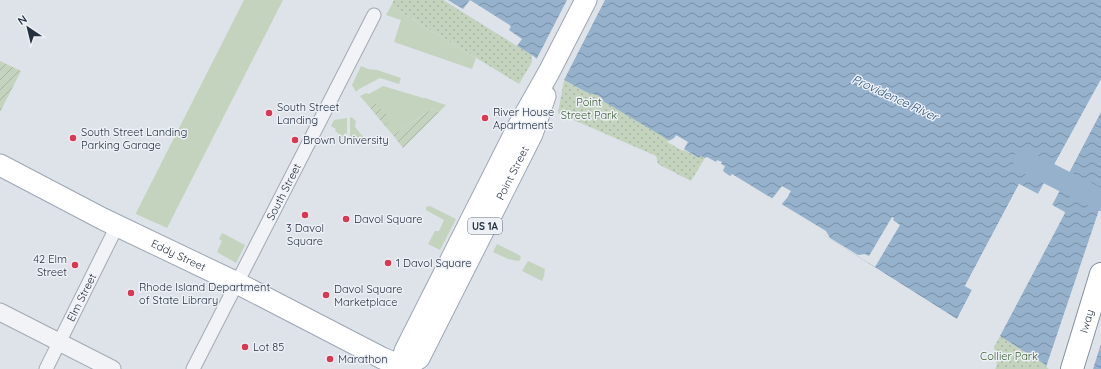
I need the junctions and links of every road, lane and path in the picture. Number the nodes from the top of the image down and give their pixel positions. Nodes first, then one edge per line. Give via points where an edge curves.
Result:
1 (586, 0) edge
2 (374, 15) dead end
3 (0, 165) edge
4 (117, 226) junction
5 (1101, 274) edge
6 (237, 283) junction
7 (0, 312) edge
8 (59, 342) junction
9 (401, 368) edge
10 (46, 369) edge
11 (112, 369) edge
12 (193, 369) edge
13 (1072, 369) edge

1 - 9 main road, Point Street / US 1A via 549,72 544,98 532,134 418,358
2 - 6 street, South Street
3 - 4 main road, Eddy Street
4 - 6 main road, Eddy Street
4 - 8 street, Elm Street
5 - 13 highway, Iway
6 - 9 main road, Eddy Street
6 - 12 street, South Street
7 - 8 street
8 - 10 street, Elm Street
8 - 11 street

